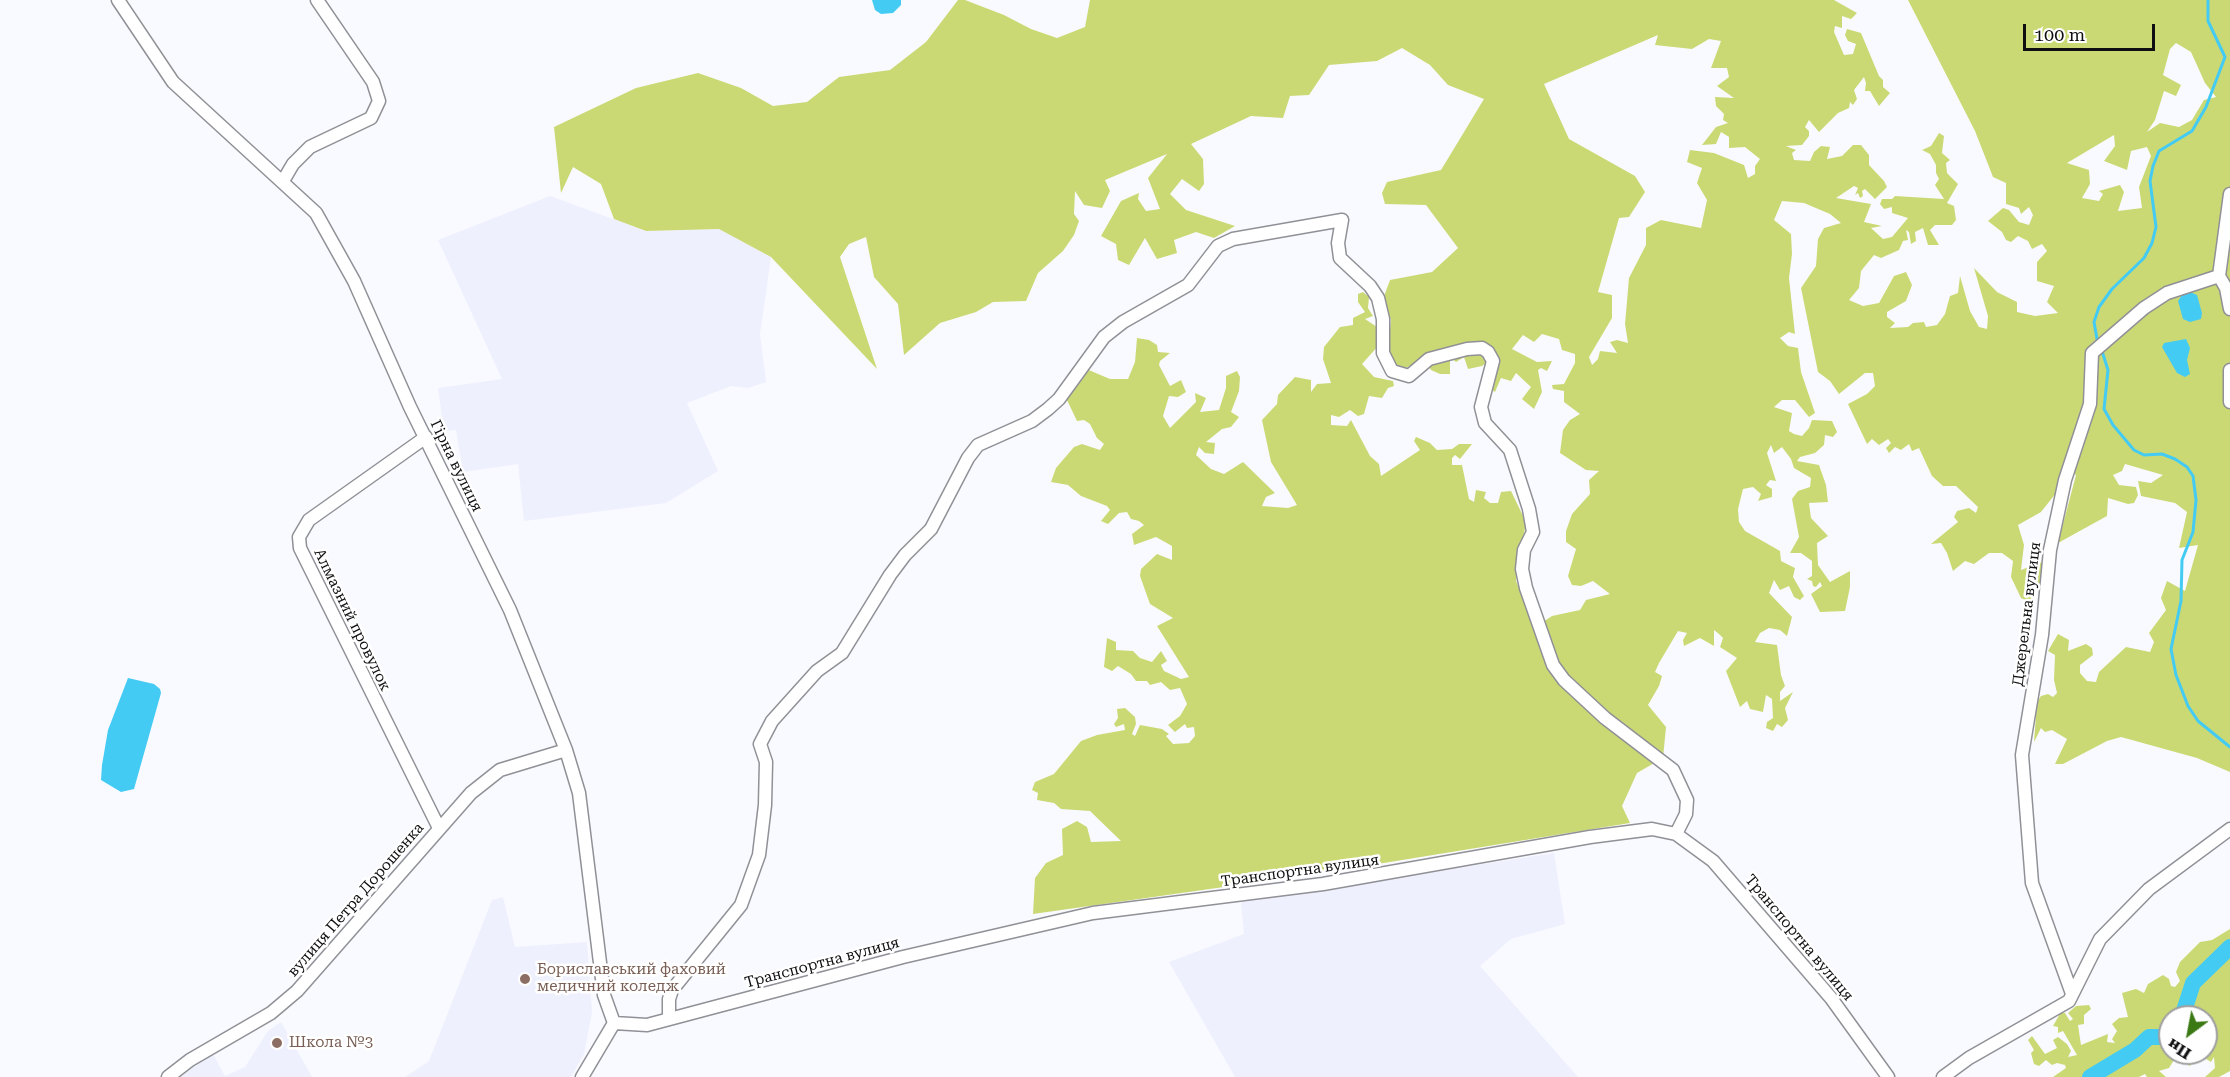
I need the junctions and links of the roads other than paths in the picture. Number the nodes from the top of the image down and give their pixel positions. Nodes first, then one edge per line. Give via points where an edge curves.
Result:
1 (118, 0) edge
2 (317, 0) edge
3 (283, 181) junction
4 (2230, 194) edge
5 (2219, 276) junction
6 (2230, 309) edge
7 (2230, 370) edge
8 (2230, 402) edge
9 (426, 437) junction
10 (566, 750) junction
11 (439, 828) junction
12 (2230, 829) edge
13 (1676, 834) junction
14 (2071, 991) junction
15 (669, 1019) junction
16 (614, 1023) junction
17 (168, 1077) edge
18 (582, 1077) edge
19 (1888, 1077) edge
20 (1943, 1077) edge

1 - 3 street, Гірна вулиця via 173,82
2 - 3 street via 373,82 379,101 371,118 310,147
3 - 9 street, Гірна вулиця via 316,213 335,246
4 - 5 street
5 - 6 street
5 - 14 street, Джерельна вулиця via 2167,293 2092,354 2090,404 2065,480 2050,549 2042,635 2022,755 2032,883
7 - 8 street
9 - 10 street, Гірна вулиця via 510,610
9 - 11 street, Алмазний провулок via 309,520 299,537 300,548
10 - 11 street, вулиця Петра Дорошенка via 500,770 471,792
10 - 16 street, Гірна вулиця via 579,793 604,995
11 - 17 street, вулиця Петра Дорошенка via 297,991 271,1013 199,1054
12 - 14 street via 2149,889 2100,939
13 - 15 street, Транспортна вулиця via 1636,830 1323,884 1093,913 903,957
13 - 15 street via 1686,814 1687,800 1673,770 1605,718 1553,665 1522,569 1524,550 1533,532 1529,509 1510,450 1485,423 1481,407 1493,361 1482,348 1467,349 1428,359 1409,376 1392,371 1383,352 1383,319 1378,298 1340,258 1342,220 1233,239 1218,246 1188,285 1104,337 1048,410 978,445 931,529 890,575 842,653 817,671 772,721 760,744 766,762 759,855 741,905 672,990
13 - 19 street, Транспортна вулиця via 1705,853 1746,896 1831,998
14 - 20 street via 2069,1001
15 - 16 street, Транспортна вулиця via 647,1025
16 - 18 street

